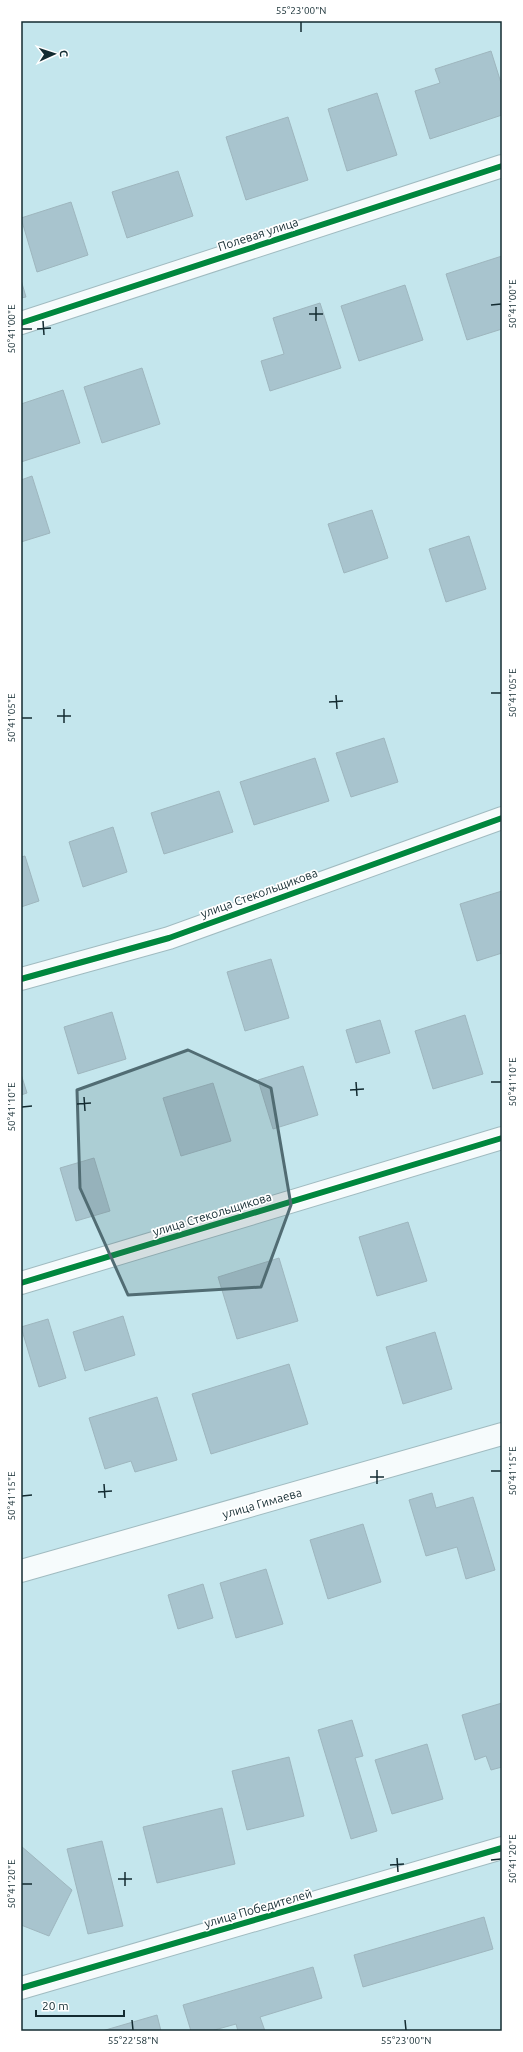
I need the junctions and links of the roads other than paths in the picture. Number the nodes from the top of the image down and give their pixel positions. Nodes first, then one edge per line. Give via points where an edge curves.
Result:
1 (502, 166) edge
2 (21, 323) edge
3 (502, 818) edge
4 (21, 978) edge
5 (502, 1138) edge
6 (21, 1283) edge
7 (502, 1434) edge
8 (21, 1571) edge
9 (502, 1848) edge
10 (21, 1988) edge

1 - 2 street, Полевая улица
3 - 4 street, улица Стекольщикова via 169,938
5 - 6 street, улица Стекольщикова
7 - 8 street, улица Гимаева
9 - 10 street, улица Победителей

